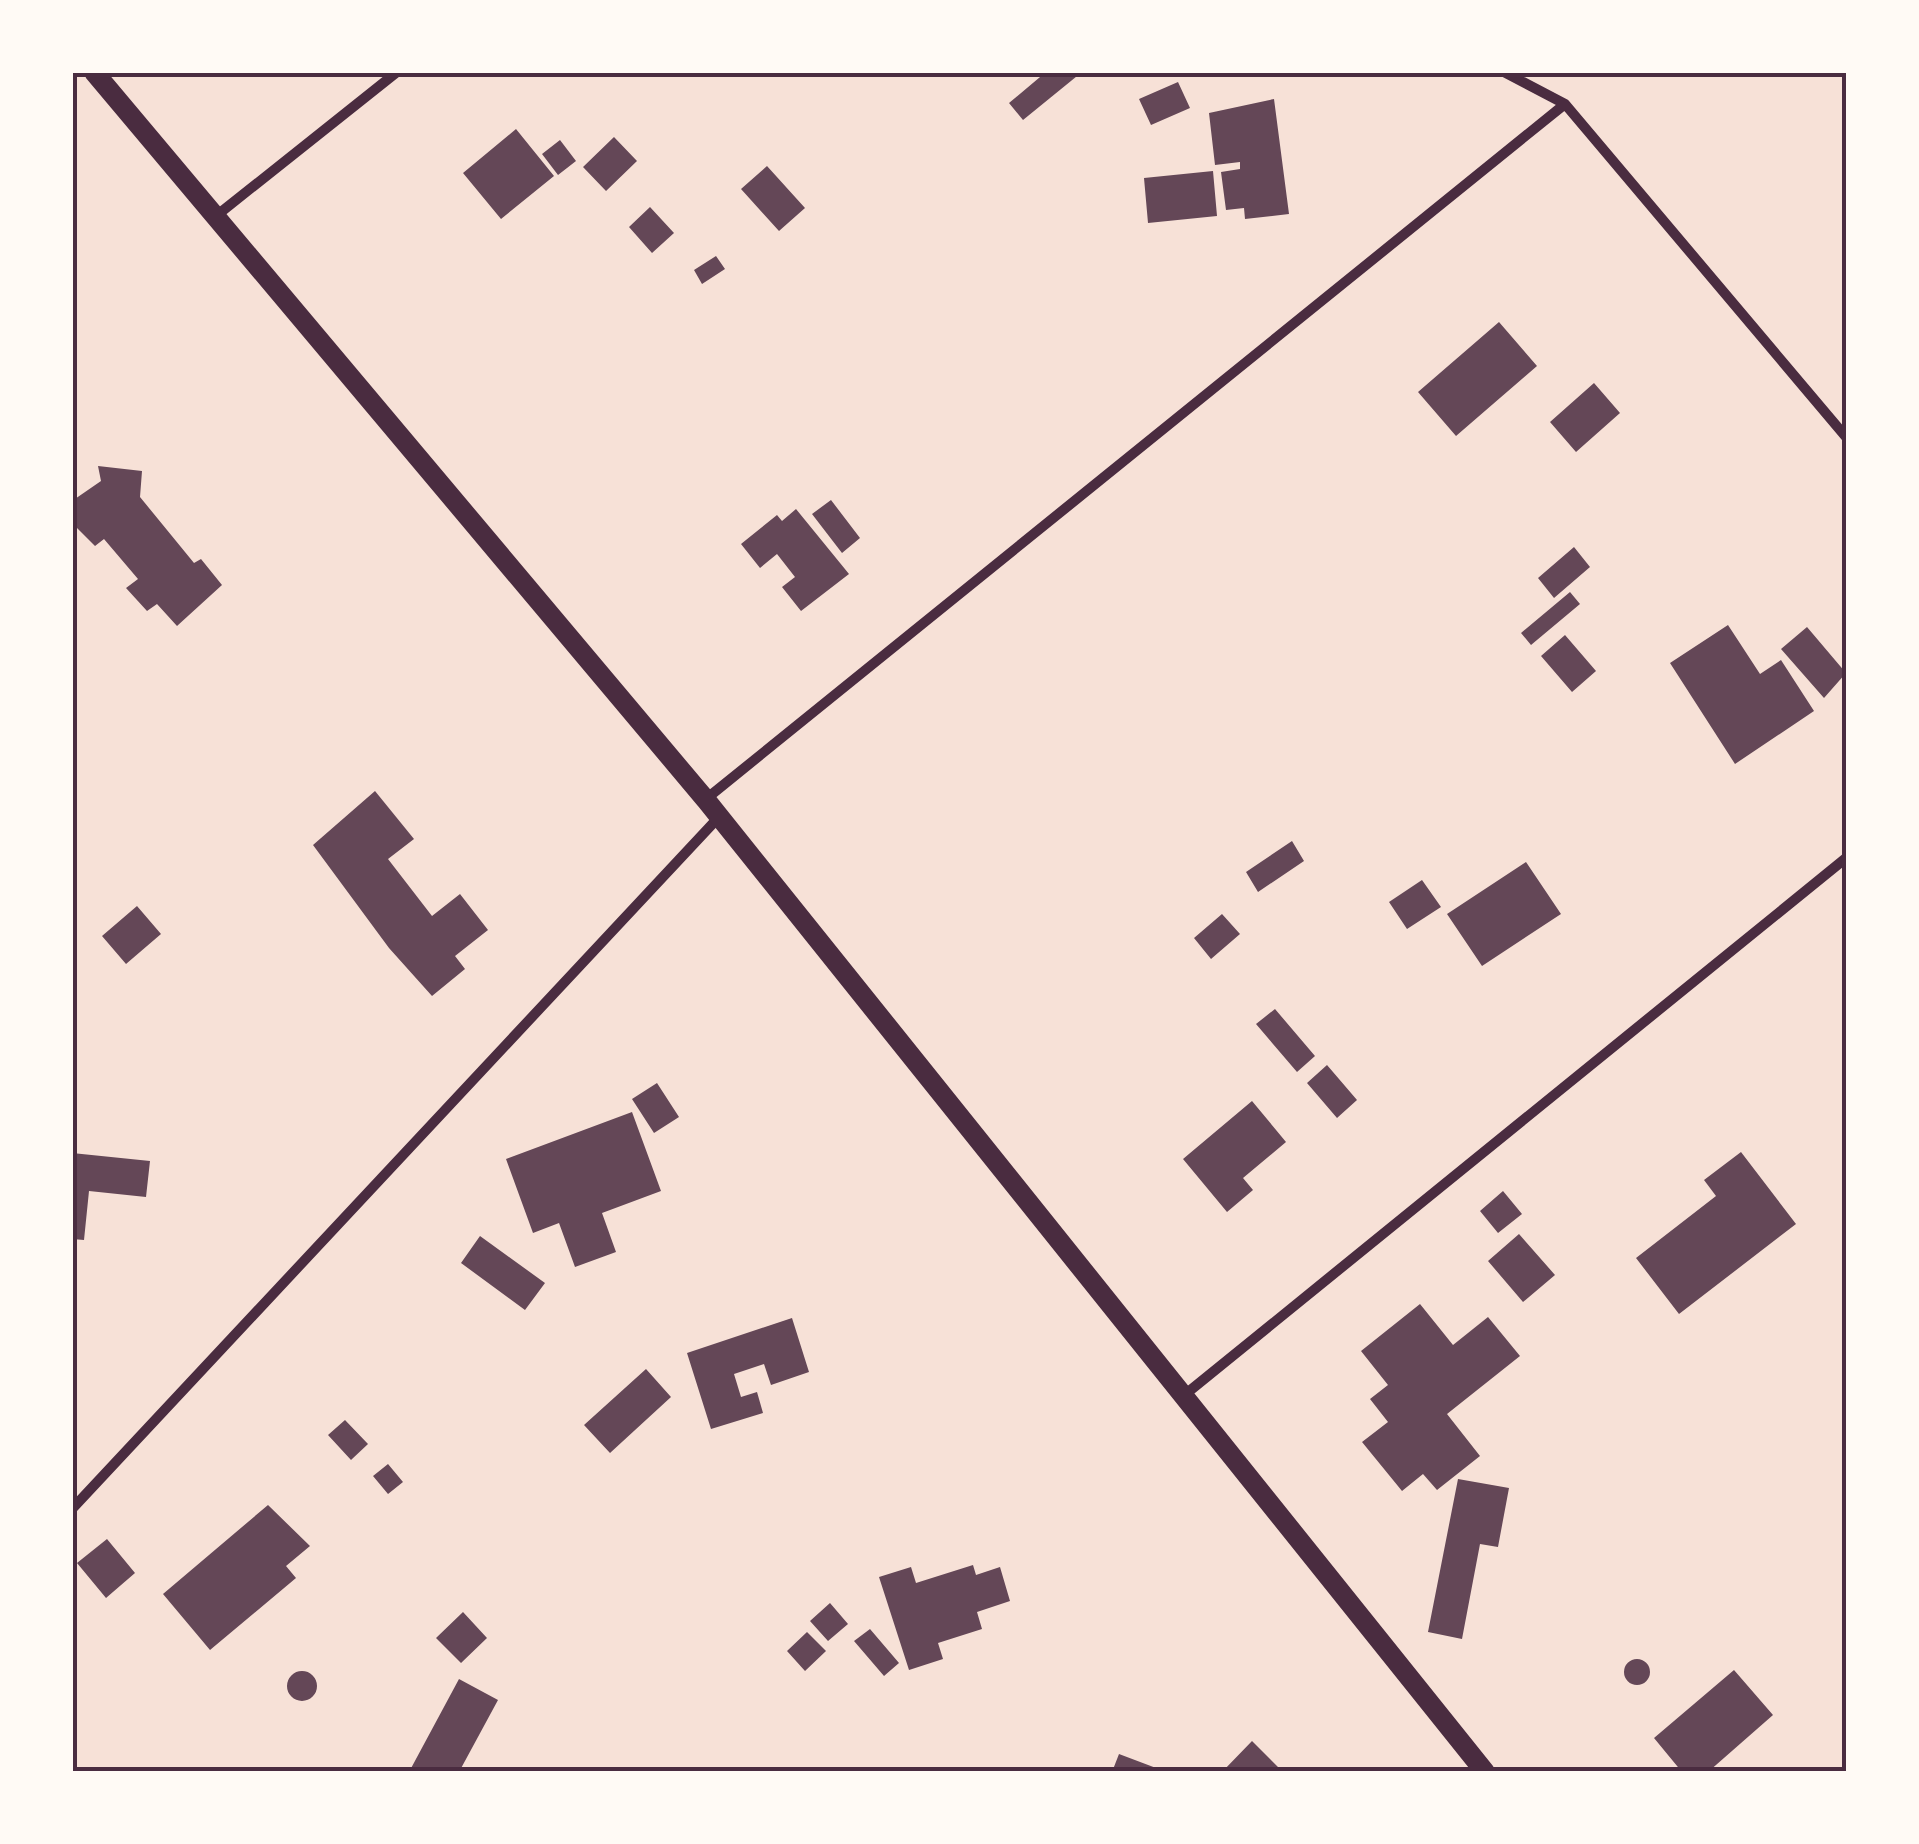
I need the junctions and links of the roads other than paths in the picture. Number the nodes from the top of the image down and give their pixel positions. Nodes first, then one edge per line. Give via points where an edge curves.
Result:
1 (94, 72) edge
2 (397, 72) edge
3 (1504, 72) edge
4 (1565, 104) junction
5 (215, 216) junction
6 (1846, 436) edge
7 (712, 809) junction
8 (1846, 858) edge
9 (1181, 1398) junction
10 (72, 1509) edge
11 (1486, 1772) edge

1 - 5 main road
2 - 5 street
3 - 4 street
4 - 6 street
4 - 7 street
5 - 7 main road
7 - 9 main road
7 - 10 street
8 - 9 street
9 - 11 main road

